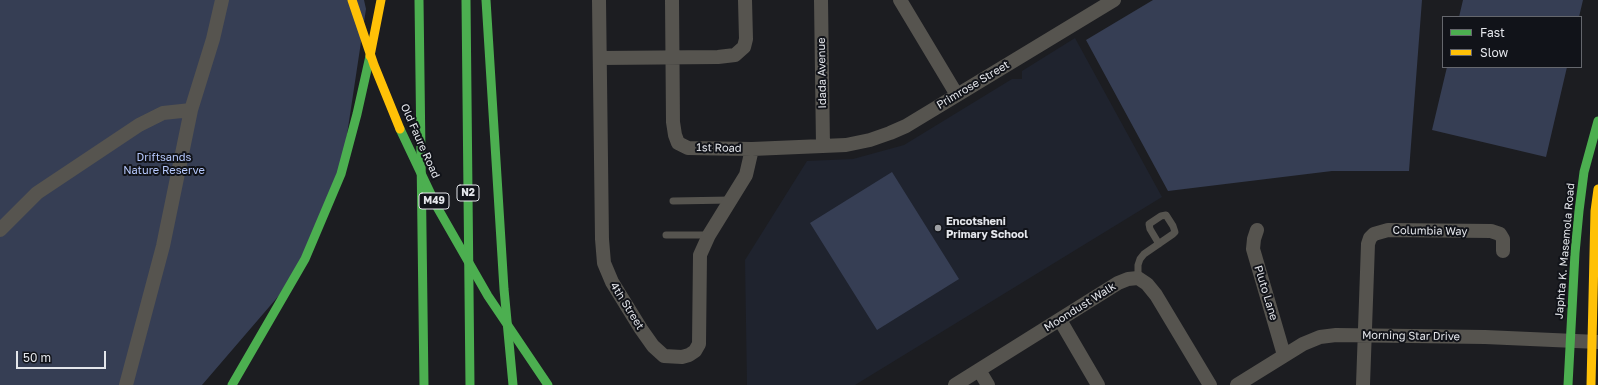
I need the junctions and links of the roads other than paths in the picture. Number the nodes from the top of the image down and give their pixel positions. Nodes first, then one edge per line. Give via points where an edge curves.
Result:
1 (222, 0) edge
2 (352, 0) edge
3 (381, 0) edge
4 (419, 0) edge
5 (466, 0) edge
6 (486, 0) edge
7 (599, 0) edge
8 (672, 0) edge
9 (746, 0) edge
10 (821, 0) edge
11 (900, 0) edge
12 (1114, 0) edge
13 (672, 57) junction
14 (600, 58) junction
15 (957, 95) junction
16 (192, 110) junction
17 (1598, 121) edge
18 (823, 146) junction
19 (752, 149) junction
20 (1598, 189) edge
21 (731, 200) junction
22 (673, 201) dead end
23 (0, 230) edge
24 (1257, 230) dead end
25 (666, 235) dead end
26 (709, 235) junction
27 (1159, 244) dead end
28 (1503, 250) dead end
29 (1138, 278) junction
30 (1060, 320) junction
31 (262, 331) junction
32 (1365, 335) junction
33 (1570, 340) junction
34 (1595, 342) edge
35 (1284, 355) junction
36 (232, 367) dead end
37 (979, 370) junction
38 (126, 385) edge
39 (232, 385) edge
40 (424, 385) edge
41 (470, 385) edge
42 (513, 385) edge
43 (548, 385) edge
44 (954, 385) edge
45 (988, 385) edge
46 (1097, 385) edge
47 (1210, 385) edge
48 (1237, 385) edge
49 (1363, 385) edge
50 (1568, 385) edge
51 (1591, 385) edge

1 - 16 street
2 - 43 main road, Old Faure Road / M49, bridge via 397,122 437,207 488,296
3 - 31 main road via 359,107 341,174 305,259
4 - 40 main road
5 - 41 main road, N2
6 - 42 main road via 504,289
7 - 14 street, 4th Street
8 - 13 street, 1st Road
9 - 13 street via 746,39 740,51 728,56
10 - 18 street, Idada Avenue
11 - 15 street
12 - 15 street, Primrose Street
13 - 14 street
13 - 19 street, 1st Road via 673,122 678,142 688,148
14 - 26 street, 4th Street via 604,263 612,282 641,329 664,356 689,355 699,344 700,255
15 - 18 street, Primrose Street via 890,133 870,140
16 - 23 street via 163,113 139,125 37,193
16 - 38 street via 163,246
17 - 33 main road, Japhta K. Masemola Road via 1584,172 1579,211
18 - 19 street, 1st Road
19 - 21 street, 4th Street via 746,176
20 - 34 main road
21 - 22 lane
21 - 26 street, 4th Street
24 - 35 street, Pluto Lane via 1253,249
25 - 26 lane
27 - 29 lane via 1140,259
28 - 32 street, Columbia Way via 1503,239 1500,234 1491,231 1388,230 1374,234 1368,244
29 - 30 street, Moondust Walk via 1118,283
29 - 47 street via 1148,284 1156,295
30 - 37 street, Moondust Walk
30 - 46 street
31 - 36 main road
31 - 39 main road
32 - 33 street, Morning Star Drive
32 - 35 street, Morning Star Drive via 1320,337
32 - 49 street
33 - 34 street, Morning Star Drive
33 - 50 main road, Japhta K. Masemola Road
34 - 51 main road
35 - 48 street, Morning Star Drive
37 - 44 street, Moondust Walk
37 - 45 street

